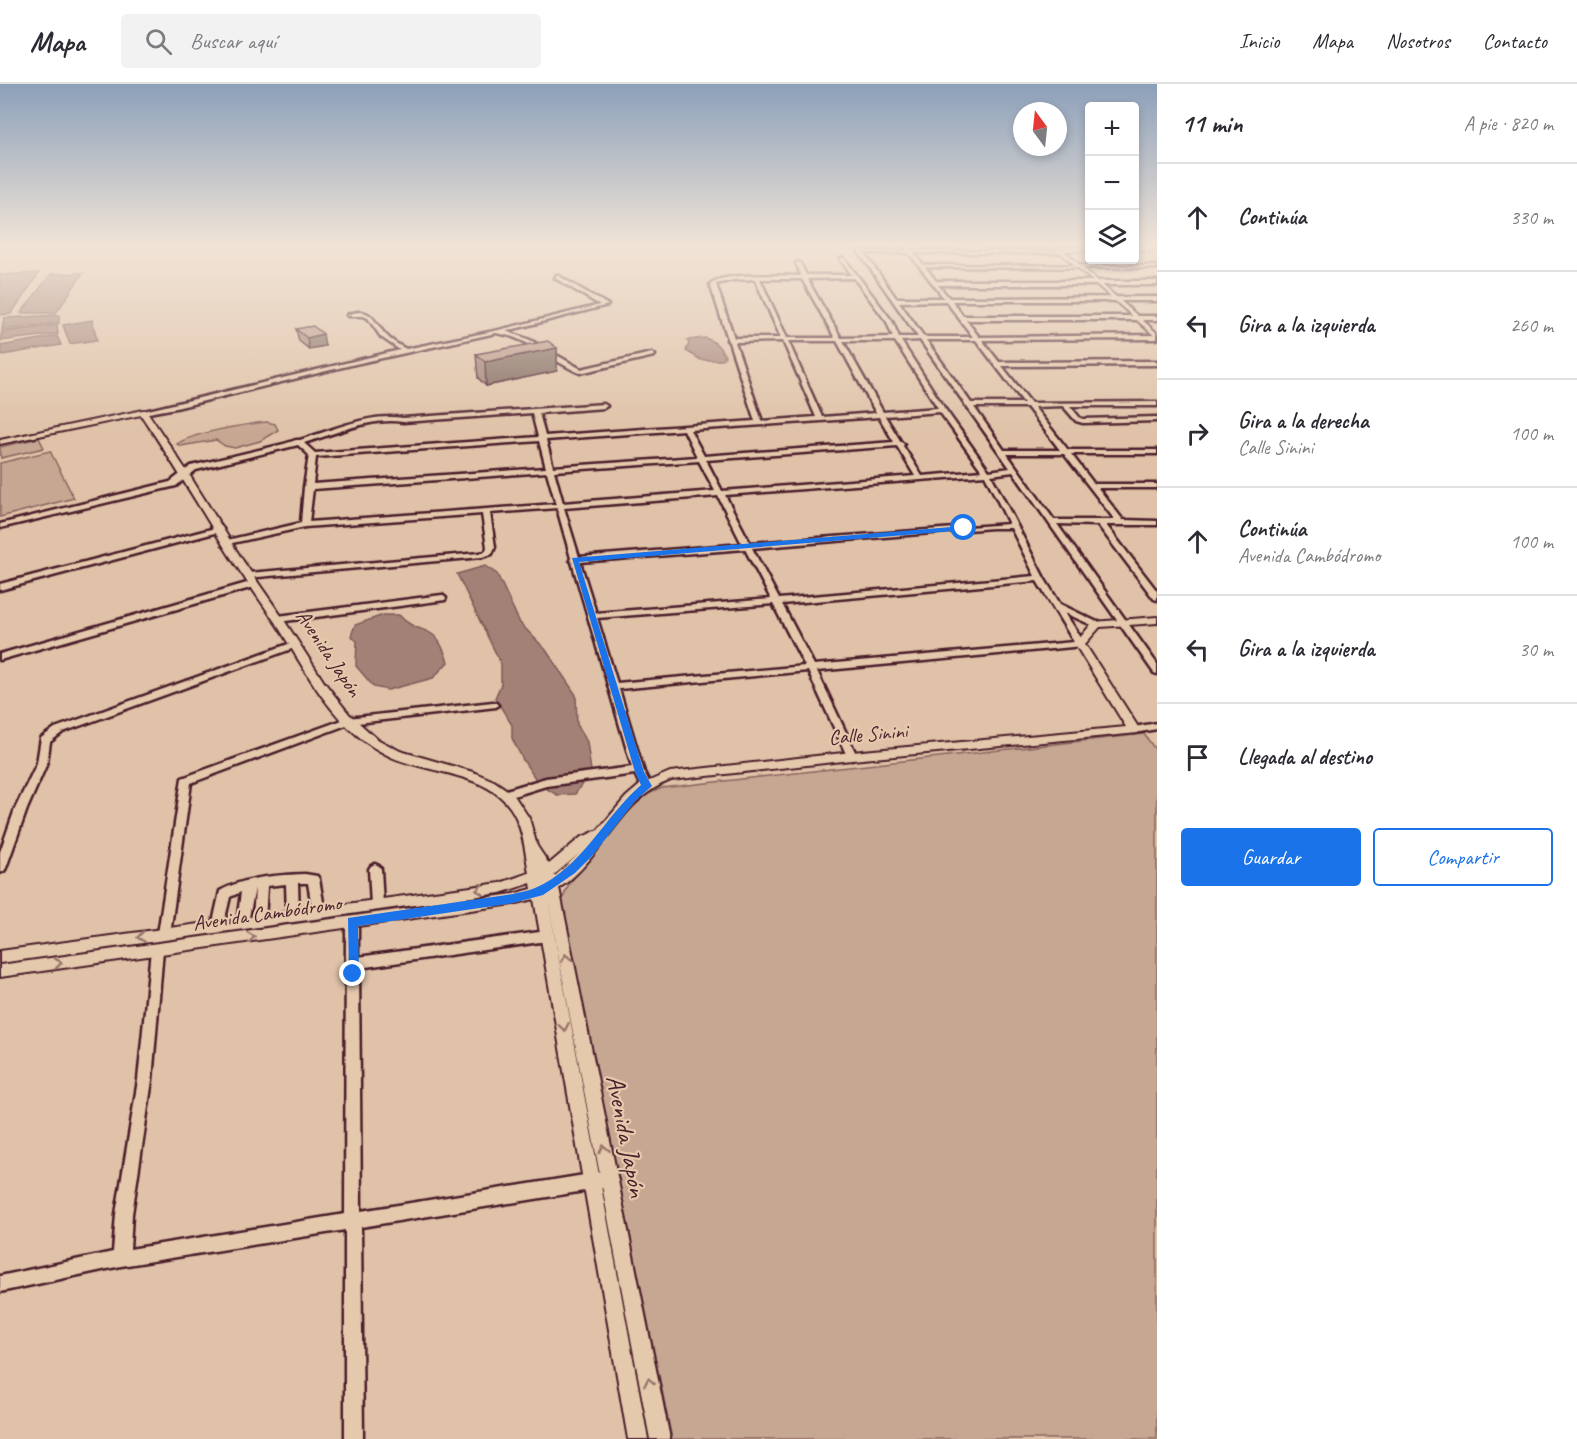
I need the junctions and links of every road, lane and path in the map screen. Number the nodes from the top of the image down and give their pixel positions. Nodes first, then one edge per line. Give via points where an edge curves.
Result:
1 (591, 308) edge
2 (720, 308) edge
3 (771, 308) edge
4 (822, 308) edge
5 (879, 308) edge
6 (901, 308) edge
7 (953, 308) edge
8 (1129, 308) edge
9 (350, 315) dead end
10 (961, 318) junction
11 (1140, 318) junction
12 (1157, 318) edge
13 (1157, 330) edge
14 (496, 331) junction
15 (1157, 337) edge
16 (922, 338) junction
17 (977, 338) junction
18 (784, 339) junction
19 (839, 339) junction
20 (897, 339) junction
21 (730, 340) junction
22 (405, 351) junction
23 (652, 355) dead end
24 (1157, 363) edge
25 (996, 364) junction
26 (1157, 404) edge
27 (967, 405) junction
28 (1027, 405) junction
29 (1065, 405) junction
30 (604, 406) dead end
31 (942, 410) junction
32 (535, 411) junction
33 (143, 412) junction
34 (881, 415) junction
35 (820, 419) junction
36 (1157, 419) edge
37 (759, 423) junction
38 (686, 428) junction
39 (541, 438) junction
40 (298, 441) junction
41 (0, 442) edge
42 (901, 444) junction
43 (1002, 452) junction
44 (1066, 452) junction
45 (1157, 452) edge
46 (312, 455) junction
47 (701, 458) junction
48 (548, 469) junction
49 (1015, 470) junction
50 (987, 473) junction
51 (187, 475) junction
52 (920, 479) junction
53 (1093, 486) junction
54 (1157, 486) edge
55 (308, 488) junction
56 (721, 495) junction
57 (559, 507) junction
58 (486, 513) junction
59 (1052, 522) junction
60 (1100, 522) junction
61 (1120, 522) junction
62 (1153, 523) edge
63 (305, 525) junction
64 (0, 526) edge
65 (1013, 526) junction
66 (219, 529) junction
67 (1157, 532) edge
68 (226, 543) junction
69 (745, 544) junction
70 (574, 560) junction
71 (1040, 578) junction
72 (251, 580) junction
73 (0, 587) edge
74 (1157, 597) edge
75 (442, 598) dead end
76 (776, 601) junction
77 (1058, 606) junction
78 (591, 616) junction
79 (278, 619) junction
80 (1157, 620) edge
81 (1121, 621) junction
82 (1097, 624) junction
83 (1080, 644) junction
84 (294, 645) junction
85 (0, 657) edge
86 (811, 668) junction
87 (1157, 671) edge
88 (614, 686) junction
89 (493, 705) dead end
90 (348, 721) junction
91 (1157, 726) edge
92 (1134, 730) junction
93 (852, 756) junction
94 (639, 770) junction
95 (646, 786) junction
96 (507, 794) junction
97 (0, 868) edge
98 (375, 869) dead end
99 (292, 880) junction
100 (543, 882) junction
101 (261, 884) junction
102 (248, 886) junction
103 (377, 905) junction
104 (319, 913) junction
105 (293, 916) junction
106 (259, 921) junction
107 (352, 922) junction
108 (243, 923) junction
109 (218, 927) junction
110 (164, 934) junction
111 (547, 936) junction
112 (157, 950) junction
113 (0, 957) edge
114 (353, 963) junction
115 (0, 970) edge
116 (609, 1179) junction
117 (592, 1180) junction
118 (354, 1219) junction
119 (121, 1258) junction
120 (0, 1284) edge
121 (354, 1439) edge
122 (638, 1439) edge
123 (660, 1439) edge

1 - 14 street
2 - 21 street
3 - 18 street
4 - 19 street
5 - 20 street
6 - 16 street
7 - 10 street
8 - 11 street
9 - 22 street via 374,319 383,335
10 - 11 street
10 - 17 street
11 - 12 street
11 - 13 street
11 - 15 street
14 - 22 street
14 - 23 street via 522,338 580,371
15 - 17 street
16 - 17 street
16 - 20 street
16 - 27 street
17 - 25 street
18 - 19 street
18 - 21 street
18 - 35 street
19 - 20 street
19 - 34 street
20 - 31 street
21 - 37 street
22 - 33 street
24 - 25 street
25 - 28 street
26 - 29 street
27 - 28 street
27 - 43 street
28 - 29 street
28 - 44 street
29 - 36 street via 1077,420 1083,421
30 - 32 street
31 - 34 street
31 - 50 street
32 - 39 street
32 - 40 street via 389,418
33 - 41 street
33 - 51 street, Avenida Japón
34 - 35 street
34 - 42 street
35 - 37 street
37 - 38 street
38 - 39 street
38 - 47 street
39 - 46 street
39 - 48 street
40 - 46 street
40 - 51 street via 194,468
42 - 47 street
42 - 52 street
43 - 44 street
43 - 49 street
44 - 45 street
44 - 53 street
46 - 55 street
47 - 48 street
47 - 56 street
48 - 55 street
48 - 57 street
49 - 50 street
49 - 59 street
50 - 52 street
50 - 65 street
51 - 64 street via 173,484
51 - 66 street, Avenida Japón
52 - 56 street
53 - 54 street
53 - 61 street
55 - 63 street
56 - 57 street
56 - 69 street
57 - 58 street
57 - 70 street
58 - 63 street
58 - 72 street via 491,547 482,555
59 - 60 street
59 - 81 street
60 - 61 street
60 - 74 street
61 - 62 street
62 - 67 street
63 - 68 street
65 - 69 street
65 - 71 street
66 - 68 street, Avenida Japón
66 - 73 street
68 - 72 street, Avenida Japón
69 - 70 street
69 - 76 street
70 - 78 street
71 - 76 street
71 - 77 street
72 - 79 street, Avenida Japón
72 - 85 street
75 - 79 street
76 - 78 street
76 - 86 street
77 - 82 street
77 - 83 street
78 - 88 street
79 - 84 street, Avenida Japón
80 - 81 street
81 - 82 street
81 - 87 street
82 - 83 street
83 - 86 street
83 - 92 street
84 - 90 street, Avenida Japón
84 - 97 street via 59,730 45,740 42,763
86 - 88 street
86 - 93 street
88 - 94 street
89 - 90 street
90 - 96 street, Avenida Japón via 393,753 484,781
90 - 110 street via 186,781
91 - 92 street, Calle Sinini
92 - 93 street, Calle Sinini
93 - 95 street, Calle Sinini via 682,774
94 - 95 street
94 - 96 street via 546,782
95 - 100 street, Calle Sinini via 571,870
96 - 100 street, Avenida Japón via 521,814
98 - 103 street
99 - 101 street
99 - 104 street via 313,879
99 - 105 street
100 -> 103 street, Avenida Cambódromo
100 - 107 street, Avenida Cambódromo via 513,899
100 - 111 street, Avenida Japón
116 -> 100 street, Avenida Japón
101 - 102 street
101 - 106 street
102 - 108 street
102 - 109 street via 224,894
103 - 104 street, Avenida Cambódromo
104 - 105 street, Avenida Cambódromo
105 - 106 street, Avenida Cambódromo
106 - 108 street, Avenida Cambódromo
112 -> 107 street, Avenida Cambódromo
107 - 114 street
108 - 109 street, Avenida Cambódromo
109 - 110 street, Avenida Cambódromo
110 -> 113 street, Avenida Cambódromo
111 - 114 street
111 -> 117 street, Avenida Japón
115 -> 112 street, Avenida Cambódromo
112 - 119 street via 145,1080
114 - 118 street
116 - 117 street
123 -> 116 street, Avenida Japón
117 - 118 street
117 - 122 street, Avenida Japón
118 - 119 street
118 - 121 street
119 - 120 street

